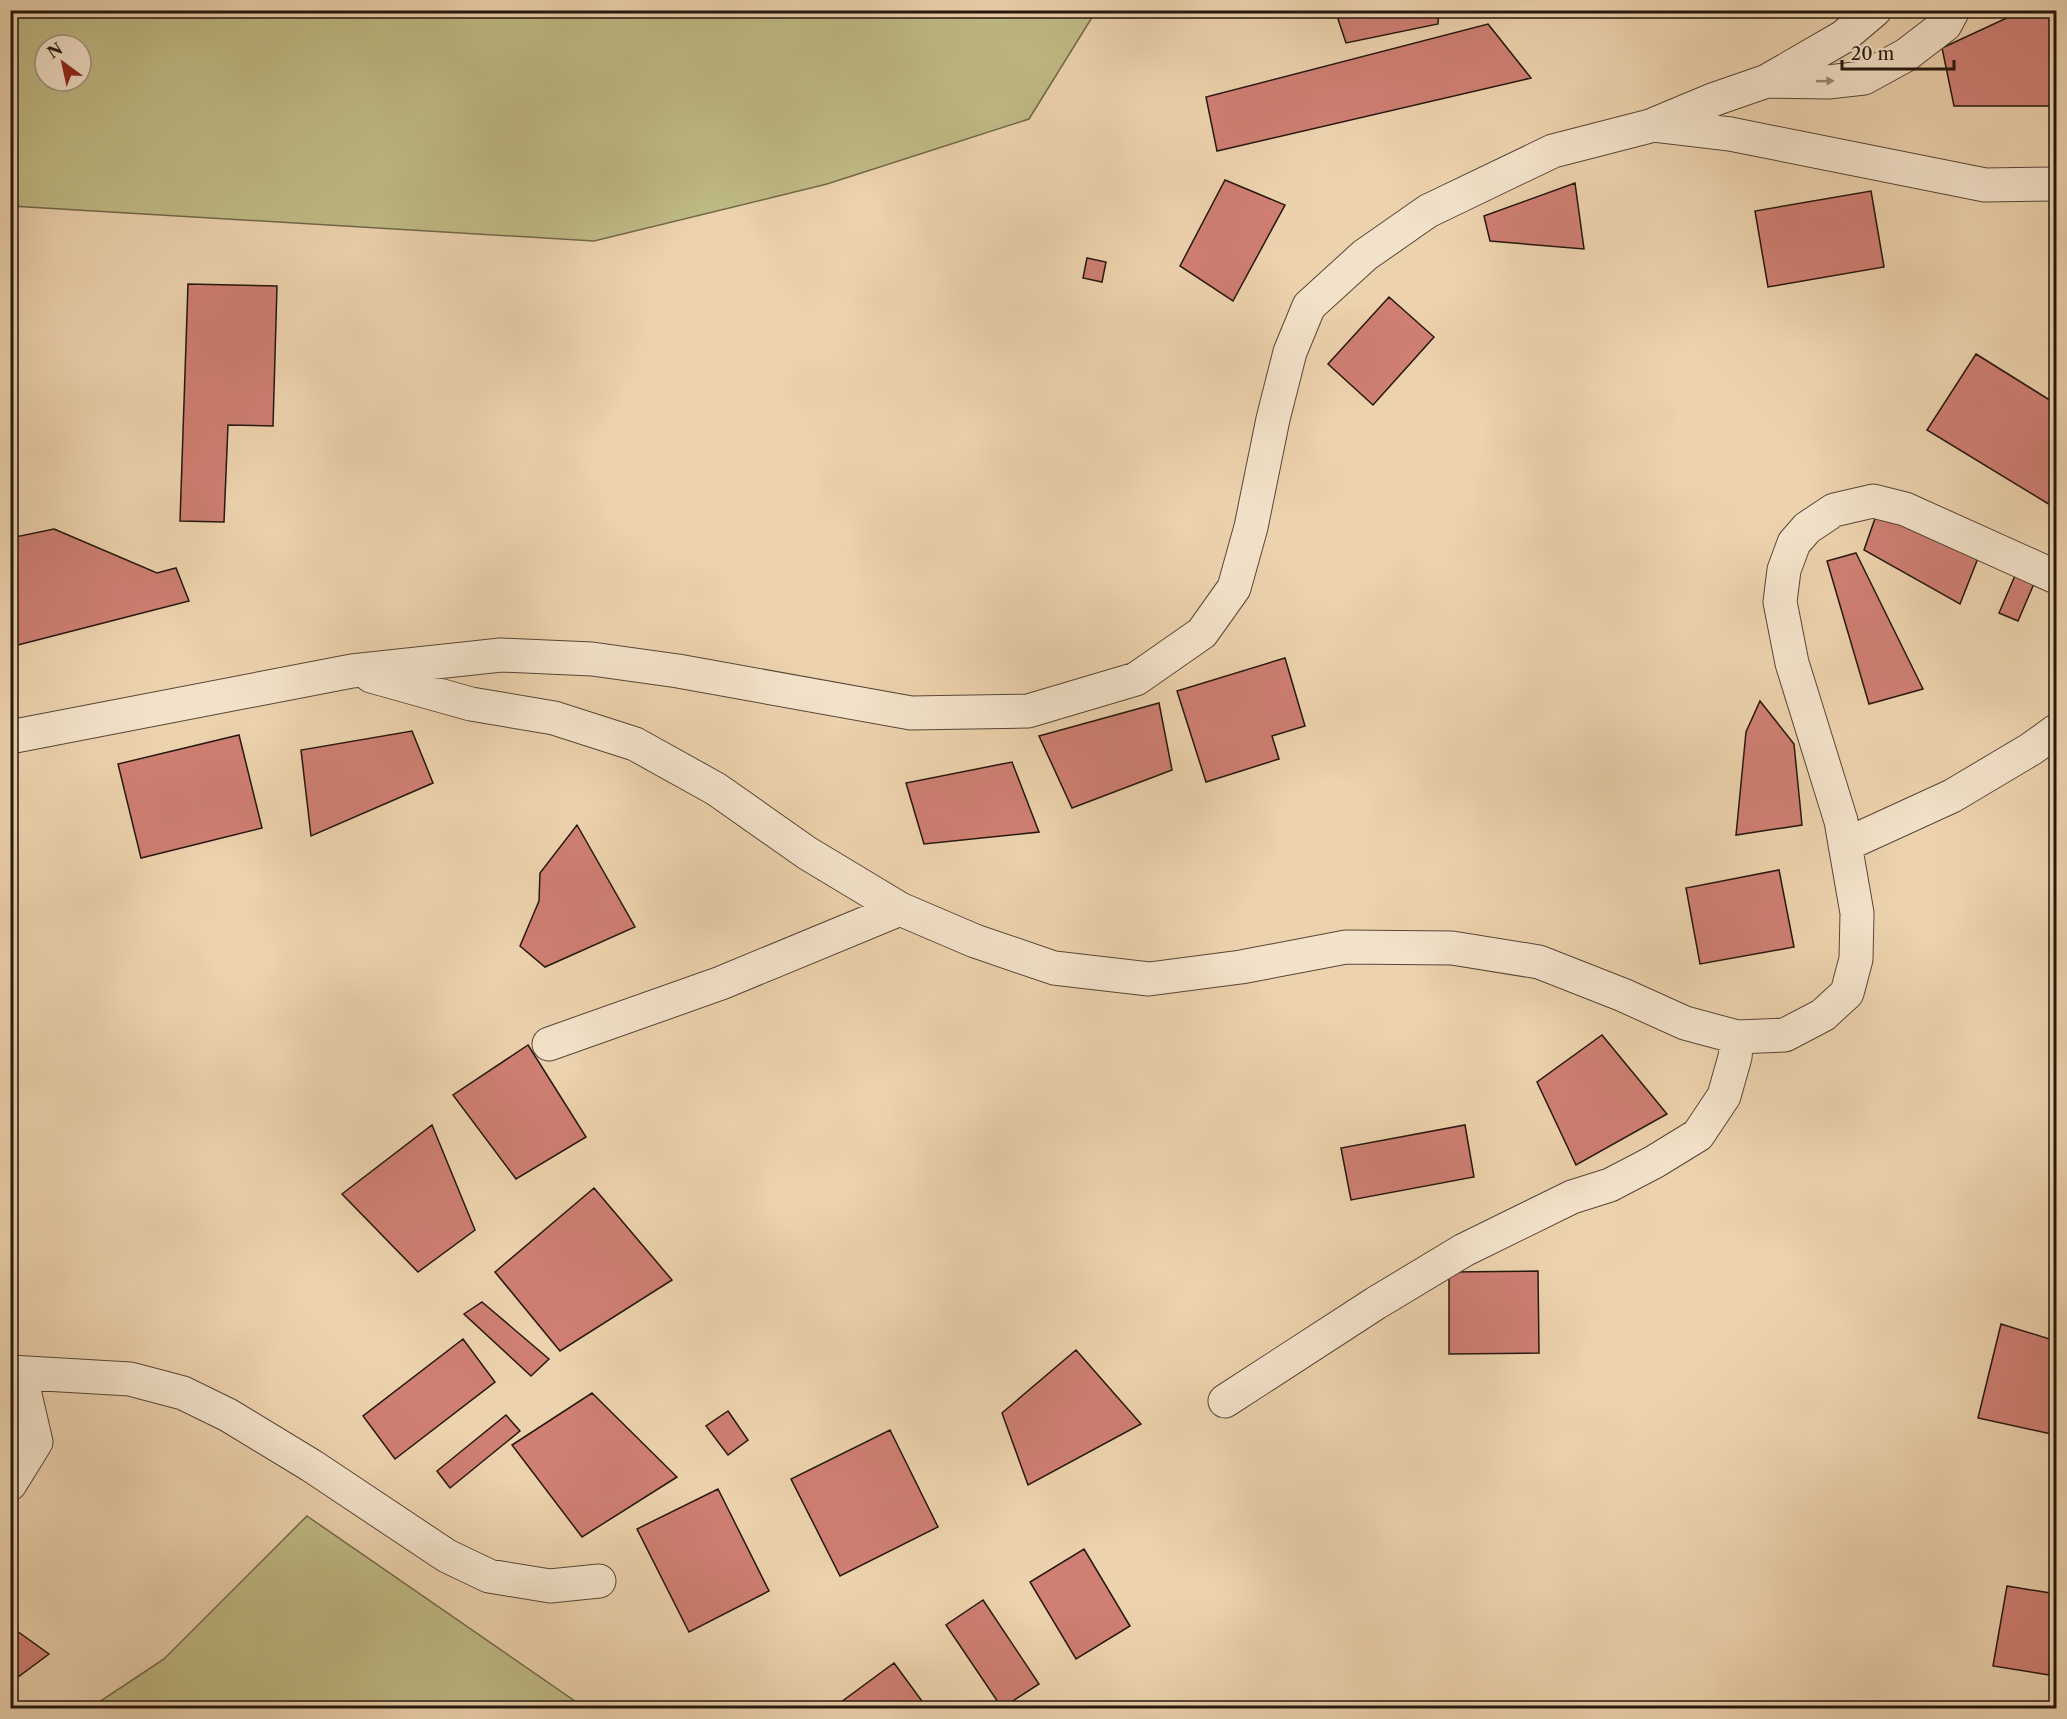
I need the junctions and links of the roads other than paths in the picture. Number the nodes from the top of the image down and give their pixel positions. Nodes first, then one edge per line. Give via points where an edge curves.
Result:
1 (1875, 10) edge
2 (1953, 10) edge
3 (1767, 81) junction
4 (1654, 124) junction
5 (2056, 184) edge
6 (2056, 577) edge
7 (352, 671) junction
8 (2056, 731) edge
9 (10, 737) edge
10 (1845, 845) junction
11 (900, 909) junction
12 (1737, 1037) junction
13 (549, 1044) dead end
14 (15, 1372) edge
15 (1225, 1401) dead end
16 (10, 1484) edge
17 (599, 1581) dead end

1 - 3 street via 1843,37
3 -> 2 street via 1864,78 1906,55 1945,25
3 - 4 street
4 - 5 street via 1730,134 1985,185
4 - 7 street via 1553,151 1428,211 1365,255 1309,306 1290,352 1234,588 1202,633 1136,679 1028,711 911,713 592,659 501,656
6 - 10 street via 1905,509 1873,501 1834,510 1807,528 1794,543 1784,570 1780,602 1792,663
7 - 9 street
7 - 11 street via 471,704 554,718 635,744 716,789 807,853
8 - 10 street via 1952,796
10 - 12 street via 1857,913 1856,959 1847,993 1823,1015 1785,1035
11 - 12 street via 975,941 1054,968 1149,979 1346,947 1452,948 1539,962 1685,1023
11 - 13 street via 721,983
12 - 15 street via 1724,1096 1698,1135 1610,1185 1572,1197 1464,1250
14 - 16 street via 36,1442
14 - 17 street via 130,1379 183,1393 228,1415 312,1466 447,1556 489,1576 550,1586

